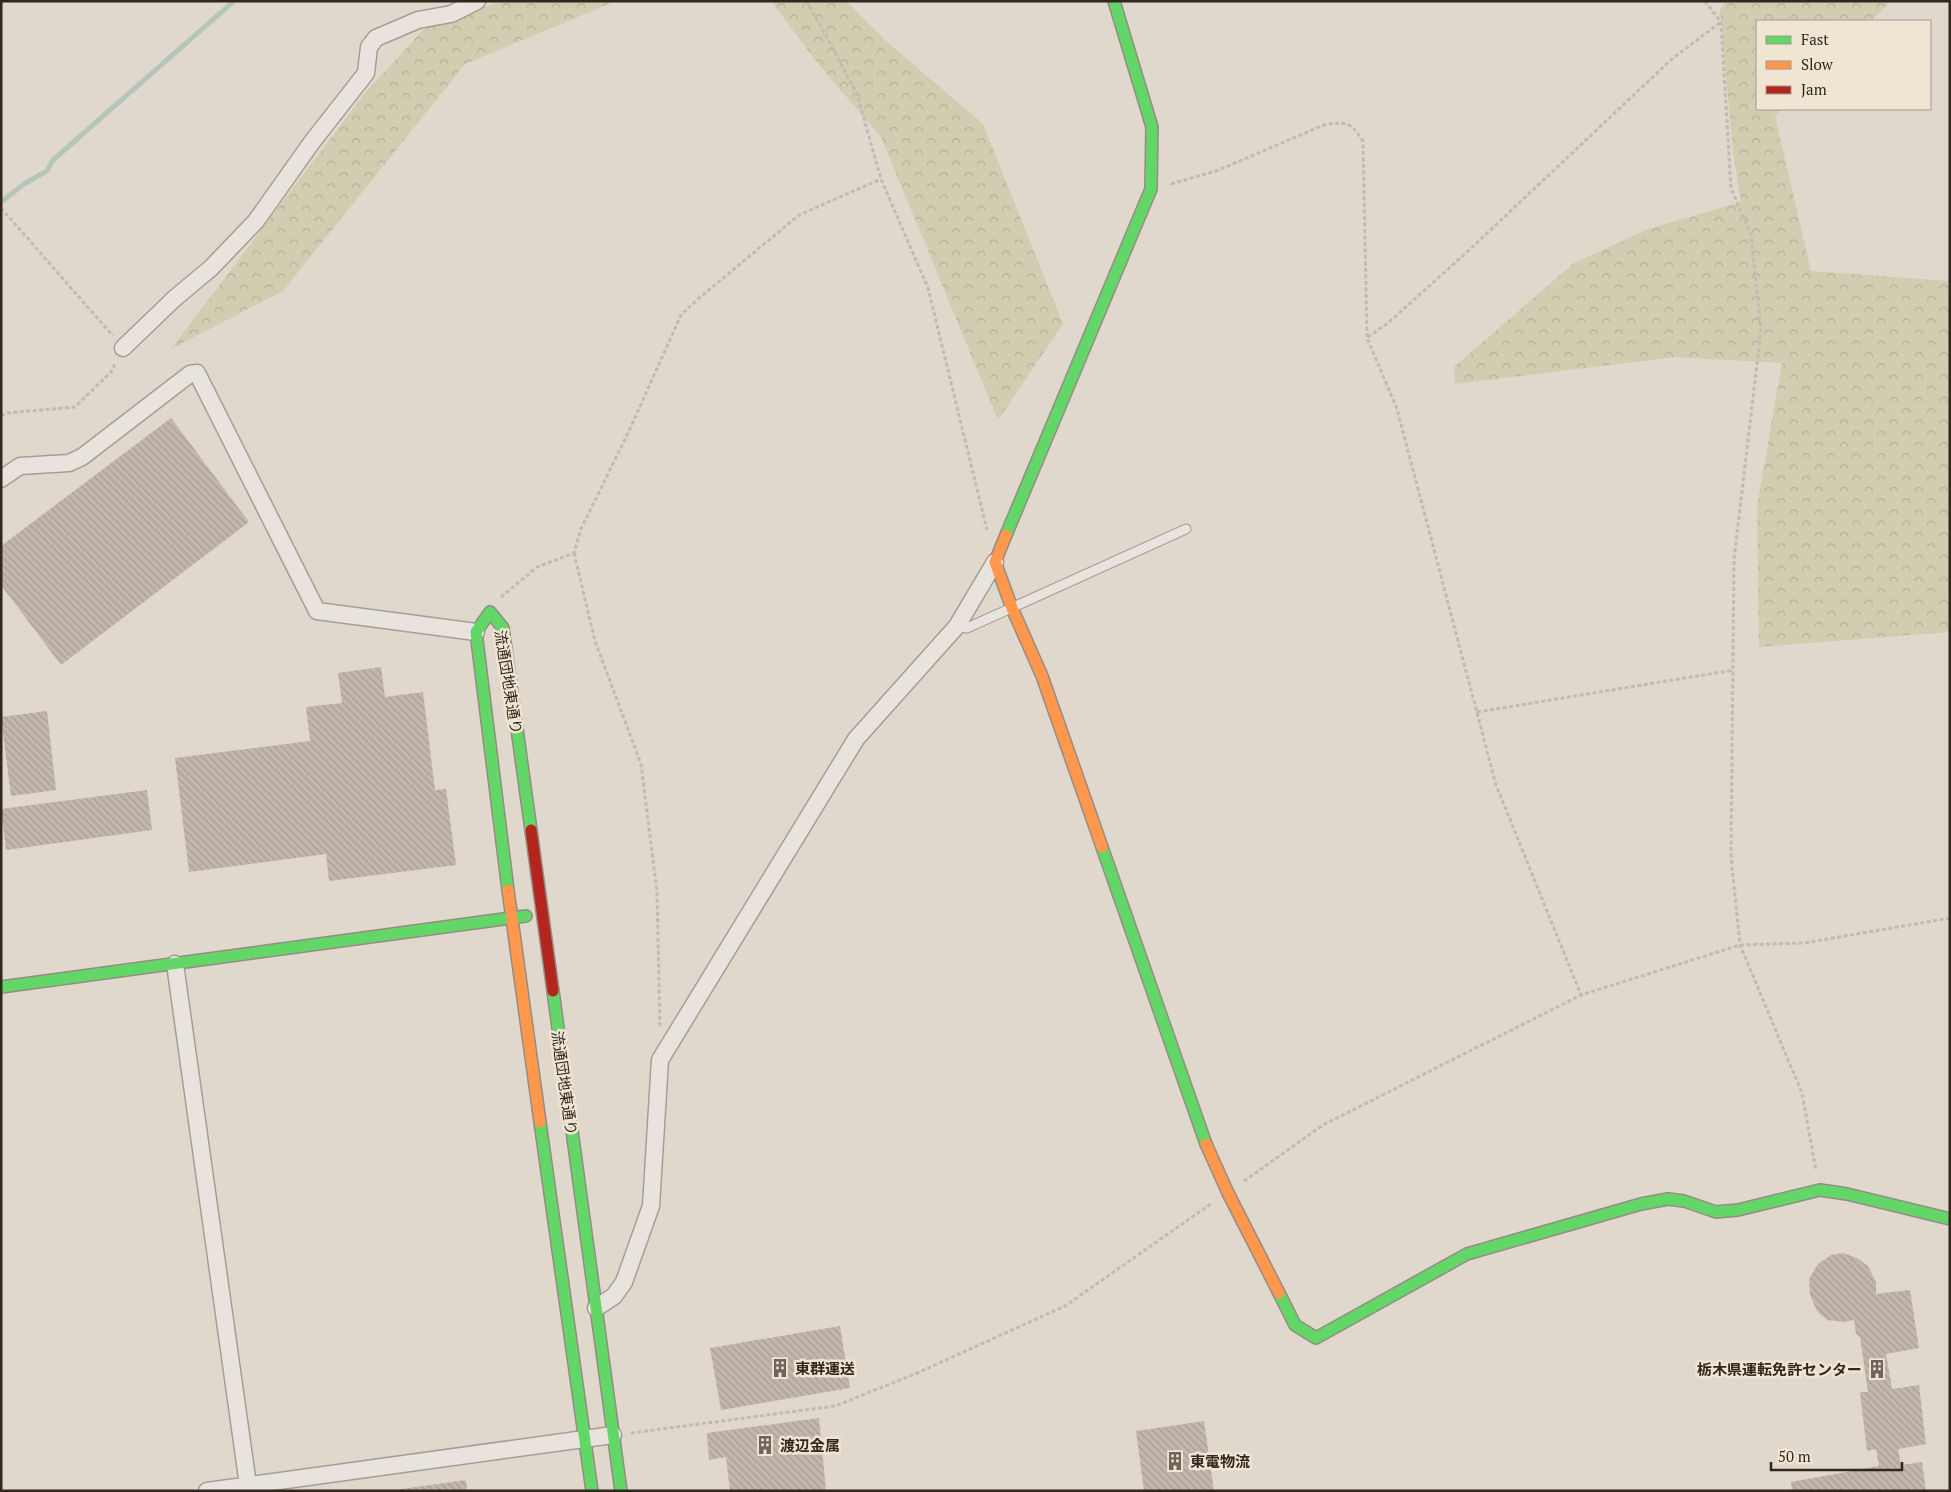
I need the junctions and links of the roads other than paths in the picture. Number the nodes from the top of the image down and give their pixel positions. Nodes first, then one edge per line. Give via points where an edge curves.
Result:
1 (476, 1) edge
2 (1114, 1) edge
3 (123, 348) road end
4 (1, 479) edge
5 (1186, 529) dead end
6 (995, 562) junction
7 (1012, 608) junction
8 (957, 626) junction
9 (476, 632) junction
10 (542, 914) junction
11 (512, 918) junction
12 (175, 964) junction
13 (1, 987) edge
14 (1950, 1219) edge
15 (596, 1308) junction
16 (613, 1435) junction
17 (585, 1438) junction
18 (248, 1485) junction
19 (207, 1491) edge
20 (592, 1491) edge
21 (621, 1491) edge

1 - 3 street via 451,14 418,20 376,38 370,47 366,73 256,220 211,268
2 - 6 street via 1152,127 1151,189
4 - 9 street via 20,466 69,463 82,457 190,374 197,373 318,611
5 - 7 lane
6 - 7 street
6 - 8 street
7 - 8 lane via 966,628
7 - 14 street via 1042,676 1201,1130 1228,1193 1295,1325 1316,1338 1467,1254 1641,1204 1676,1200 1716,1212 1738,1210 1820,1190
8 - 15 street via 856,739 660,1060 651,1206 624,1282 614,1296
9 - 10 street, 流通団地東通り via 490,612 503,628
9 - 11 street, 流通団地東通り
10 - 11 street
10 - 15 street, 流通団地東通り
11 - 12 street
11 - 17 street, 流通団地東通り
12 - 13 street
12 - 18 street
15 - 16 street, 流通団地東通り
16 - 17 street
16 - 21 street, 流通団地東通り
17 - 18 street
17 - 20 street, 流通団地東通り
18 - 19 street

